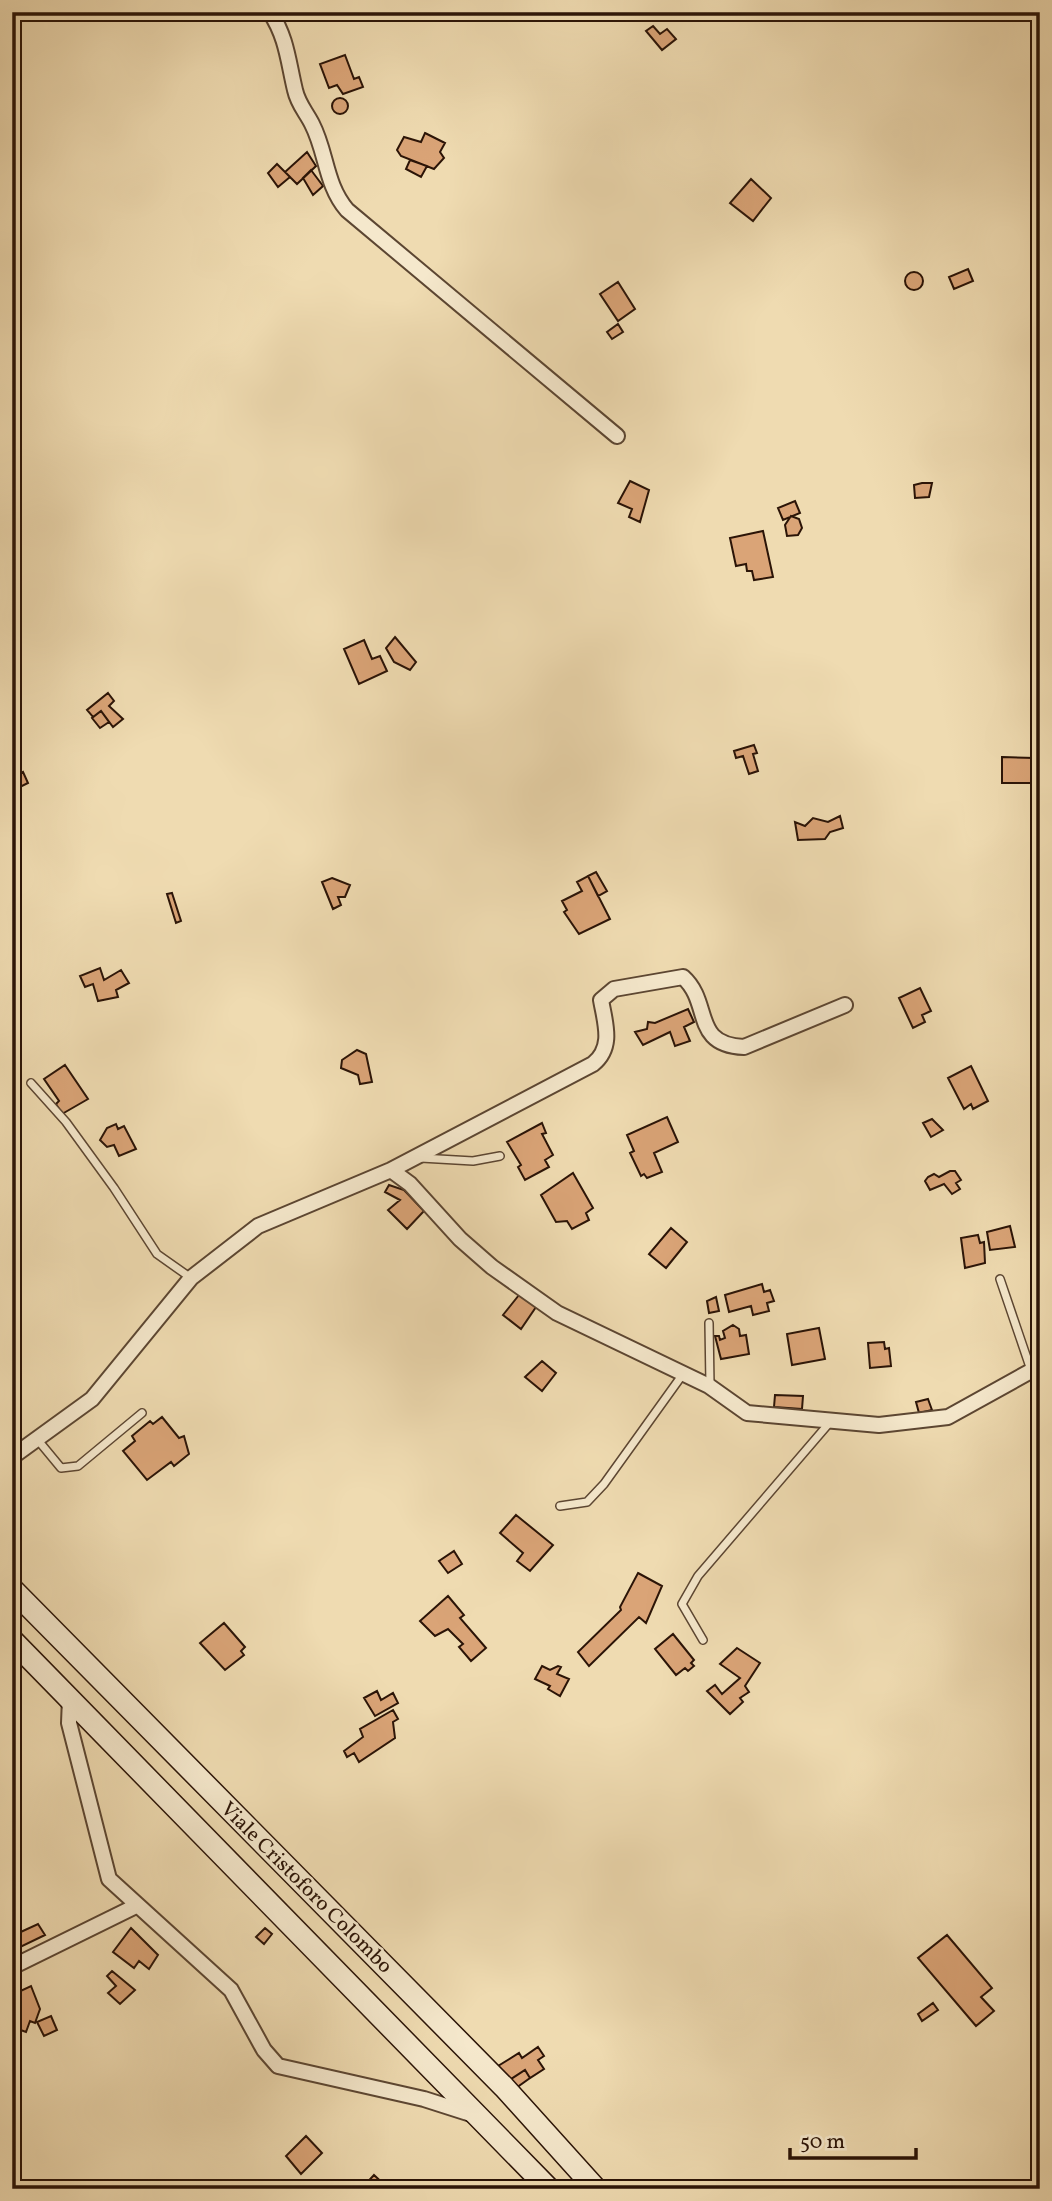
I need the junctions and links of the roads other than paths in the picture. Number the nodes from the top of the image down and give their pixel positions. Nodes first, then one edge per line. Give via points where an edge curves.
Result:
1 (270, 12) edge
2 (617, 436) dead end
3 (845, 1005) dead end
4 (31, 1083) dead end
5 (500, 1156) dead end
6 (412, 1158) junction
7 (391, 1170) junction
8 (191, 1278) junction
9 (1000, 1279) dead end
10 (709, 1323) dead end
11 (1036, 1368) edge
12 (683, 1374) junction
13 (710, 1387) junction
14 (142, 1413) dead end
15 (831, 1421) junction
16 (37, 1439) junction
17 (12, 1457) edge
18 (560, 1506) dead end
19 (12, 1589) edge
20 (12, 1640) edge
21 (703, 1640) dead end
22 (70, 1698) junction
23 (136, 1906) junction
24 (12, 1968) edge
25 (480, 2117) junction
26 (549, 2189) edge
27 (596, 2189) edge

1 - 2 street via 289,50 297,98 313,125 332,191 347,210
3 - 6 street via 744,1047 727,1046 715,1040 683,977 614,989 601,1000 607,1034 601,1057
4 - 8 lane via 66,1122 157,1254
5 - 6 lane via 473,1161
6 - 7 street
7 - 8 street via 258,1226
7 - 12 street via 410,1184 460,1239 513,1282 557,1312
8 - 16 street via 92,1399
9 - 11 lane
10 - 13 lane
11 - 15 street via 948,1416 880,1425
12 - 13 street
12 - 18 lane via 604,1484 587,1502
13 - 15 street via 747,1413
14 - 16 lane via 78,1466 61,1468
15 - 21 lane via 698,1576 682,1604
16 - 17 street
19 - 27 main road, Viale Cristoforo Colombo via 504,2087
20 - 22 main road, Viale Cristoforo Colombo
22 - 23 street via 69,1723 109,1879
22 - 25 main road, Viale Cristoforo Colombo
23 - 24 street
23 - 25 street via 231,1990 278,2066 424,2099
25 - 26 main road, Viale Cristoforo Colombo

